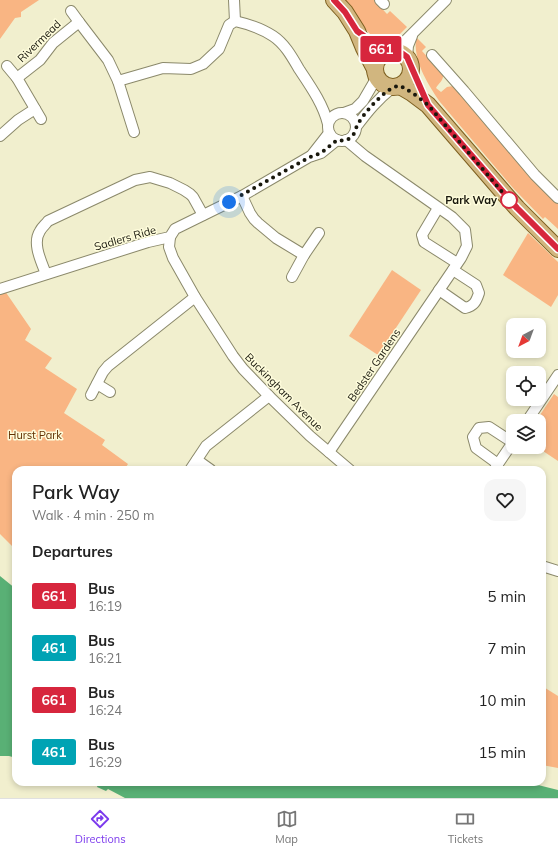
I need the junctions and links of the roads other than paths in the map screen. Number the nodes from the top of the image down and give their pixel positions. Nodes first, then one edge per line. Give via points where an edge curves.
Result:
1 (234, 0) edge
2 (334, 0) edge
3 (446, 0) edge
4 (71, 11) dead end
5 (235, 21) junction
6 (79, 22) junction
7 (357, 31) junction
8 (413, 34) junction
9 (388, 51) junction
10 (432, 54) dead end
11 (409, 61) junction
12 (6, 66) dead end
13 (376, 73) junction
14 (17, 78) junction
15 (118, 81) junction
16 (396, 87) junction
17 (314, 92) junction
18 (428, 105) junction
19 (35, 109) junction
20 (342, 113) junction
21 (41, 118) dead end
22 (356, 129) junction
23 (134, 132) dead end
24 (335, 134) junction
25 (0, 136) edge
26 (364, 156) junction
27 (242, 196) junction
28 (558, 198) edge
29 (438, 208) junction
30 (203, 215) junction
31 (319, 233) dead end
32 (170, 237) junction
33 (558, 250) edge
34 (304, 255) junction
35 (455, 267) junction
36 (46, 274) junction
37 (292, 277) dead end
38 (0, 289) edge
39 (439, 290) junction
40 (195, 297) junction
41 (558, 375) edge
42 (97, 384) junction
43 (555, 387) edge
44 (110, 392) dead end
45 (91, 395) dead end
46 (269, 396) junction
47 (533, 414) edge
48 (506, 438) edge
49 (329, 452) junction
50 (506, 452) edge
51 (197, 460) junction
52 (193, 466) edge
53 (206, 466) edge
54 (345, 466) edge
55 (495, 466) edge
56 (497, 466) edge
57 (546, 567) edge
58 (558, 571) edge

1 - 5 street
2 - 7 main road
3 - 8 street
4 - 6 street
5 - 15 street via 228,25 219,49 204,64 191,69 163,68
5 - 17 street via 252,25 281,43
6 - 14 street, Rivermead via 53,43 40,60
6 - 15 street, Rivermead via 108,60
7 - 9 main road
7 - 13 main road
8 - 9 street via 402,44
8 - 11 street via 408,46
9 - 11 main road via 400,52
9 - 13 main road via 378,58
10 - 28 street via 535,175
11 - 16 main road via 410,76 406,82
11 - 18 main road
12 - 14 street, Rivermead
13 - 16 main road via 383,85
13 - 20 street via 363,101 355,108
14 - 19 street, Rivermead
15 - 23 street, Rivermead
16 - 18 main road via 412,93
16 - 22 street via 373,104
17 - 20 street via 332,109
17 - 24 street
18 - 33 main road via 507,198
19 - 21 street, Rivermead
19 - 25 street
20 - 22 street via 351,116 356,123
20 - 24 street via 332,117
22 - 24 street via 353,136
22 - 26 street
24 - 26 street, Bedster Gardens
24 - 27 street, Sadlers Ride via 310,157
26 - 29 street, Bedster Gardens
27 - 30 street, Sadlers Ride
27 - 34 street via 258,224
29 - 35 street, Bedster Gardens via 465,230 467,246
29 - 35 street via 422,235 424,242
30 - 32 street, Sadlers Ride via 175,229
30 - 36 street via 193,197 184,190 150,177 135,180 48,221 39,232 37,244
31 - 34 street
32 - 36 street, Sadlers Ride
32 - 40 street, Buckingham Avenue via 169,247 173,258
34 - 37 street
35 - 39 street, Bedster Gardens
35 - 39 street via 476,286 479,293 477,300 465,308
36 - 38 street, Sadlers Ride
39 - 49 street, Bedster Gardens
40 - 42 street via 108,366
40 - 46 street, Buckingham Avenue via 233,356
41 - 43 street
42 - 44 street
42 - 45 street
43 - 47 street
46 - 49 street, Buckingham Avenue
46 - 51 street via 206,446
48 - 55 street via 489,427 479,428 472,437 476,448
49 - 54 street, Buckingham Avenue
50 - 56 street
51 - 52 street
51 - 53 street
57 - 58 street

